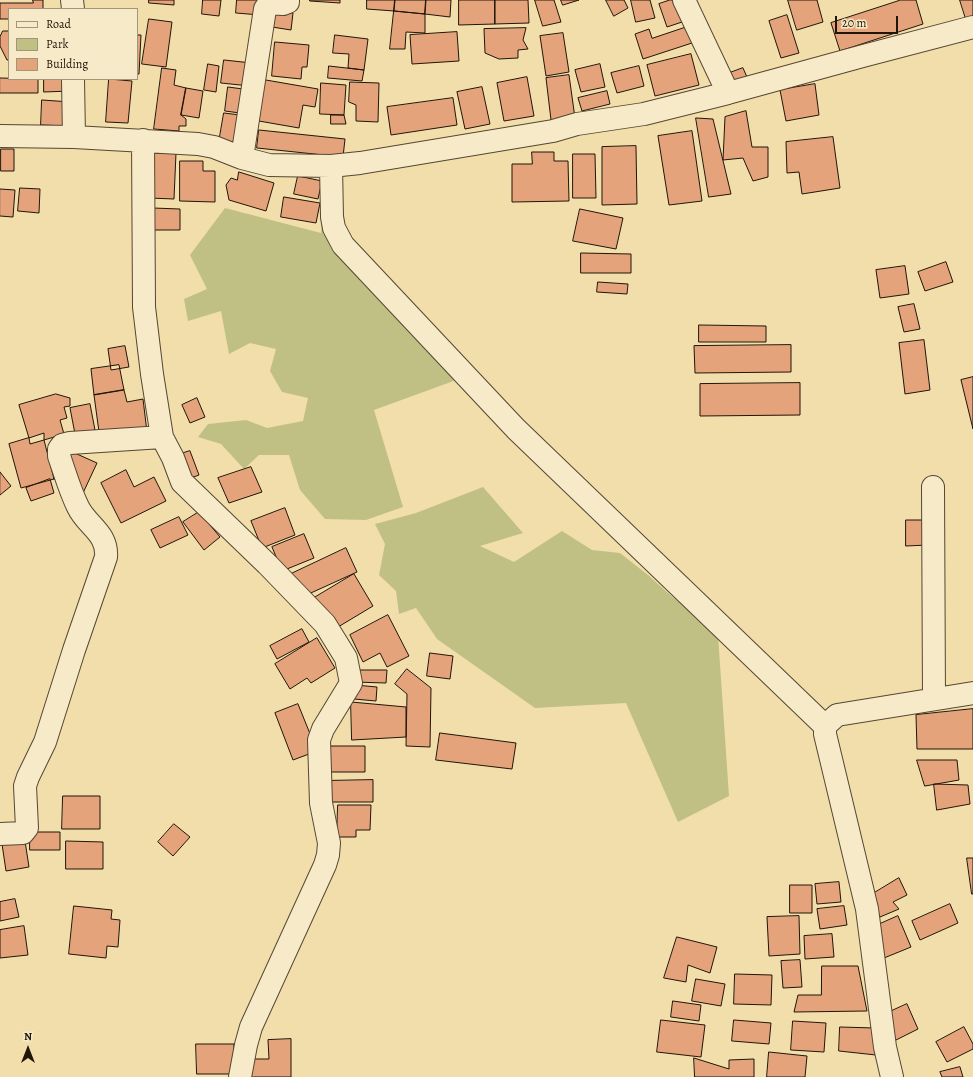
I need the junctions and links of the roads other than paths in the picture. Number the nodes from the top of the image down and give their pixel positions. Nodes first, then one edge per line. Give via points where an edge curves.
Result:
1 (288, 0) edge
2 (684, 0) edge
3 (973, 27) edge
4 (73, 80) edge
5 (728, 93) junction
6 (0, 136) edge
7 (74, 137) junction
8 (143, 140) junction
9 (242, 158) junction
10 (331, 166) junction
11 (162, 437) junction
12 (933, 487) dead end
13 (973, 693) edge
14 (934, 699) junction
15 (825, 726) junction
16 (0, 834) edge
17 (240, 1077) edge
18 (892, 1077) edge

1 - 9 street via 283,4 269,3 265,9
2 - 5 street
3 - 5 street
4 - 7 street
5 - 10 street via 644,114 577,124 553,131
6 - 7 street
7 - 8 street
8 - 9 street via 203,145 225,150
8 - 11 street via 144,307
9 - 10 street via 269,166
10 - 15 street via 332,217 334,228 343,245 516,429
11 - 16 street via 70,443 62,445 59,449 59,456 78,507 102,536 106,557 45,742 25,786 27,828 23,833
11 - 17 street via 182,482 325,624 346,658 351,684 319,740 321,803 329,843 328,855 251,1027
12 - 14 street
13 - 14 street
14 - 15 street via 836,715
15 - 18 street via 867,909

